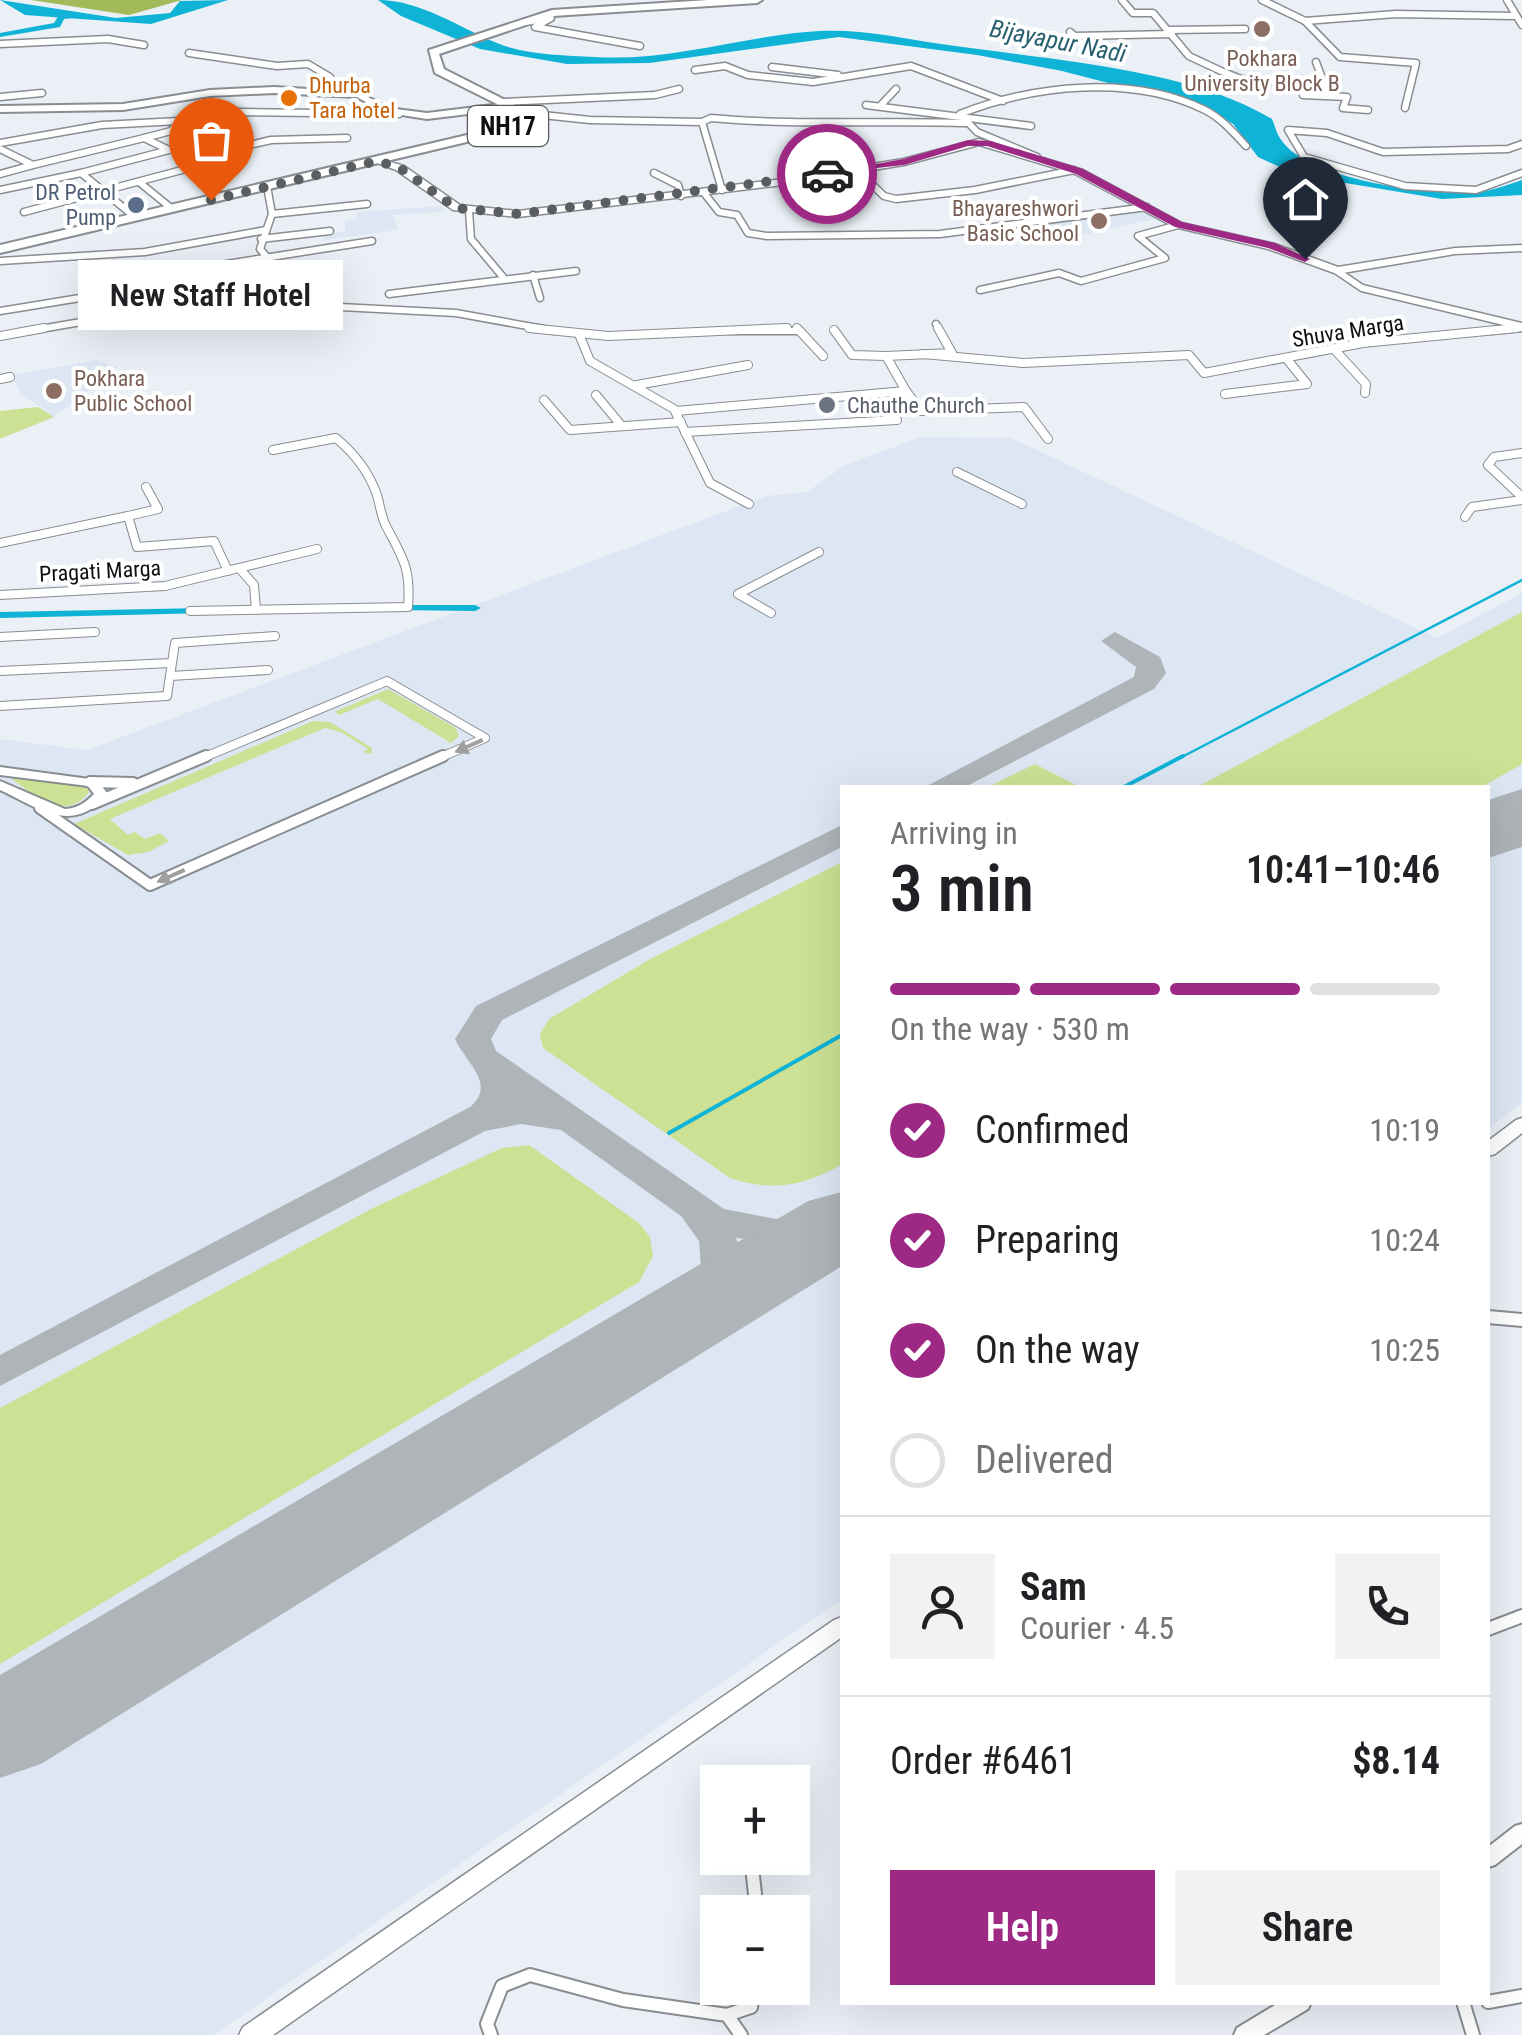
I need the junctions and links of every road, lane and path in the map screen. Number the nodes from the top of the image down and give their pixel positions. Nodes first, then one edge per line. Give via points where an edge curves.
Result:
1 (757, 0) edge
2 (1122, 0) edge
3 (1262, 0) edge
4 (1507, 0) edge
5 (1519, 20) edge
6 (1305, 21) junction
7 (519, 22) junction
8 (1245, 29) dead end
9 (1070, 32) dead end
10 (1170, 32) junction
11 (1127, 35) junction
12 (0, 44) edge
13 (144, 45) dead end
14 (640, 46) dead end
15 (1130, 46) dead end
16 (188, 54) dead end
17 (1316, 62) dead end
18 (772, 66) dead end
19 (696, 70) dead end
20 (844, 78) junction
21 (1306, 86) junction
22 (896, 89) dead end
23 (680, 90) dead end
24 (42, 92) dead end
25 (318, 93) junction
26 (0, 97) edge
27 (1004, 102) junction
28 (866, 104) dead end
29 (509, 106) junction
30 (880, 106) junction
31 (1405, 108) dead end
32 (0, 109) edge
33 (1368, 110) dead end
34 (398, 114) junction
35 (959, 116) junction
36 (179, 121) junction
37 (702, 122) junction
38 (967, 123) junction
39 (1032, 126) dead end
40 (144, 138) junction
41 (347, 138) dead end
42 (1522, 144) edge
43 (0, 146) edge
44 (1246, 146) dead end
45 (1038, 156) junction
46 (377, 161) junction
47 (33, 166) junction
48 (856, 169) junction
49 (1074, 170) junction
50 (654, 173) dead end
51 (1522, 173) edge
52 (0, 174) edge
53 (81, 174) junction
54 (138, 182) junction
55 (267, 186) junction
56 (0, 190) edge
57 (722, 190) junction
58 (102, 192) junction
59 (704, 193) junction
60 (681, 196) junction
61 (366, 204) dead end
62 (1147, 207) junction
63 (171, 208) junction
64 (24, 212) dead end
65 (470, 212) junction
66 (272, 214) junction
67 (136, 217) junction
68 (1178, 225) junction
69 (266, 230) junction
70 (330, 231) dead end
71 (261, 240) junction
72 (372, 241) dead end
73 (1522, 248) edge
74 (0, 249) edge
75 (266, 258) junction
76 (0, 262) edge
77 (576, 271) dead end
78 (1337, 271) junction
79 (533, 275) junction
80 (503, 277) junction
81 (980, 290) dead end
82 (133, 294) junction
83 (389, 294) dead end
84 (540, 298) dead end
85 (1, 309) edge
86 (198, 312) dead end
87 (127, 314) junction
88 (936, 324) dead end
89 (1522, 327) edge
90 (834, 330) dead end
91 (14, 334) junction
92 (579, 334) junction
93 (0, 336) edge
94 (1334, 349) junction
95 (923, 354) junction
96 (823, 356) dead end
97 (886, 356) junction
98 (1286, 358) junction
99 (748, 365) dead end
100 (636, 385) junction
101 (906, 391) junction
102 (1365, 393) dead end
103 (1226, 394) dead end
104 (596, 395) dead end
105 (544, 400) dead end
106 (676, 411) junction
107 (896, 420) dead end
108 (680, 422) junction
109 (621, 426) junction
110 (685, 432) junction
111 (1048, 440) dead end
112 (273, 450) dead end
113 (1522, 454) edge
114 (957, 472) dead end
115 (146, 488) dead end
116 (1522, 498) edge
117 (748, 504) dead end
118 (1022, 504) dead end
119 (128, 516) junction
120 (1464, 517) dead end
121 (0, 543) edge
122 (317, 549) dead end
123 (819, 552) dead end
124 (240, 569) junction
125 (228, 572) junction
126 (0, 595) edge
127 (256, 610) junction
128 (190, 611) dead end
129 (772, 613) dead end
130 (95, 632) dead end
131 (275, 636) dead end
132 (0, 637) edge
133 (170, 663) junction
134 (268, 670) dead end
135 (0, 671) edge
136 (171, 676) junction
137 (0, 706) edge
138 (0, 771) edge
139 (156, 777) junction
140 (84, 781) junction
141 (0, 785) edge
142 (83, 807) junction
143 (40, 808) junction
144 (56, 818) junction
145 (1522, 1124) edge
146 (1490, 1148) edge
147 (1490, 1317) edge
148 (1522, 1320) edge
149 (1522, 1616) edge
150 (840, 1627) edge
151 (1490, 1628) edge
152 (1522, 1832) edge
153 (1490, 1856) edge
154 (1522, 1996) edge
155 (1490, 2001) edge
156 (751, 2005) edge
157 (1464, 2005) edge
158 (1286, 2007) edge
159 (727, 2014) junction
160 (252, 2035) edge
161 (491, 2035) edge
162 (741, 2035) edge
163 (1245, 2035) edge
164 (1473, 2035) edge

1 - 7 highway, NH17 via 563,12
2 - 10 street via 1134,13 1153,13
3 - 6 street
4 - 5 street
5 - 6 street via 1396,14
6 - 31 street via 1340,57 1416,63
7 - 14 street via 551,18 534,27
7 - 29 highway, NH17 via 432,55 443,76
8 - 10 street
9 - 11 street
10 - 11 street
10 - 21 street via 1190,56 1241,80
11 - 15 street
12 - 13 street via 108,39
16 - 25 street via 308,64 330,77
17 - 21 street via 1326,83
18 - 20 street
19 - 20 street via 721,66 814,82
20 - 27 street via 911,66
21 - 33 street via 1304,95 1347,97 1344,108
22 - 30 street
23 - 29 street
24 - 26 street
25 - 32 main road via 239,91 123,107
25 - 34 main road via 359,95
27 - 35 street
27 - 44 street via 1064,88 1128,91 1205,110
28 - 30 street
29 - 34 main road via 450,116
29 - 37 street via 590,120
29 - 46 highway, NH17 via 513,121 488,134
30 - 35 street
34 - 36 street via 236,112
35 - 38 street
35 - 39 street
36 - 40 street
36 - 43 street via 102,125
37 - 38 street
37 - 57 street
38 - 45 street via 980,136
40 - 47 street
40 - 53 street via 169,150
41 - 54 street via 265,141
42 - 51 street via 1384,152 1328,133 1288,130 1304,156 1321,165 1406,186 1466,191
43 - 47 street
45 - 48 main road via 968,143
45 - 49 main road
46 - 55 highway, NH17
46 - 65 main road
47 - 52 street
48 - 49 street via 894,199 971,194
48 - 57 main road
49 - 62 main road
50 - 60 street via 678,185
53 - 56 street
53 - 58 street
54 - 58 street
54 - 63 street
55 - 63 highway, NH17
55 - 66 street
57 - 59 main road
58 - 64 street
58 - 67 street
59 - 60 main road
59 - 62 street via 719,212 737,215 748,233 767,236 940,234
60 - 65 main road via 518,214
61 - 66 street
62 - 68 main road
63 - 67 highway, NH17
65 - 80 street via 469,238
66 - 69 street
67 - 74 highway, NH17
68 - 78 main road via 1271,246
68 - 81 street via 1138,236 1165,258 1081,281 1060,272
69 - 71 street
69 - 76 street via 145,252
70 - 71 street
71 - 75 street
72 - 75 street
73 - 78 main road via 1455,251
75 - 82 street via 157,275 152,293
75 - 92 street via 298,294 320,306 456,312
77 - 79 street
78 - 89 street via 1362,288
79 - 80 street
79 - 84 street
80 - 83 street
82 - 85 street
82 - 87 street
85 - 91 street
86 - 87 street
87 - 91 street
88 - 95 street via 952,353
89 - 94 street, Shuva Marga
90 - 97 street via 852,354
91 - 93 street
92 - 96 street via 797,328
92 - 100 street via 583,353 598,368
94 - 98 street, Shuva Marga
94 - 102 street via 1366,384
95 - 97 street
95 - 98 street, Shuva Marga via 996,365 1189,354 1204,373
97 - 101 street
98 - 103 street via 1307,384
99 - 100 street
100 - 106 street
101 - 106 street
101 - 111 street via 921,411 1024,407
104 - 109 street
105 - 109 street via 570,430
106 - 108 street
107 - 110 street
108 - 109 street
108 - 110 street
110 - 117 street via 710,483
112 - 127 street via 336,438 349,446 406,559 410,597 408,607
113 - 116 street via 1494,457 1488,464
114 - 118 street
115 - 119 street via 158,509
116 - 120 street via 1472,507
119 - 121 street
119 - 125 street via 137,547 214,542
122 - 124 street, Pragati Marga
123 - 129 street via 738,594
124 - 125 street, Pragati Marga
124 - 127 street via 252,580
125 - 126 street, Pragati Marga via 165,586
127 - 128 street
130 - 132 street
131 - 133 street via 178,642
133 - 135 street
133 - 136 street
134 - 136 street
136 - 137 street via 167,696
138 - 140 main road
139 - 140 street via 122,784
139 - 142 street
139 -> 144 street via 387,681 486,738 150,885
140 - 142 main road via 101,794
141 - 143 main road
142 - 143 main road via 54,813
142 - 144 street
143 - 144 street
145 - 146 main road
147 - 148 street
149 - 151 street
150 - 160 main road
152 - 153 main road
154 - 155 street
156 - 159 street
157 - 164 street
158 - 163 main road
159 - 161 street via 623,2000 530,1975 502,1986 487,2024
159 - 162 street

